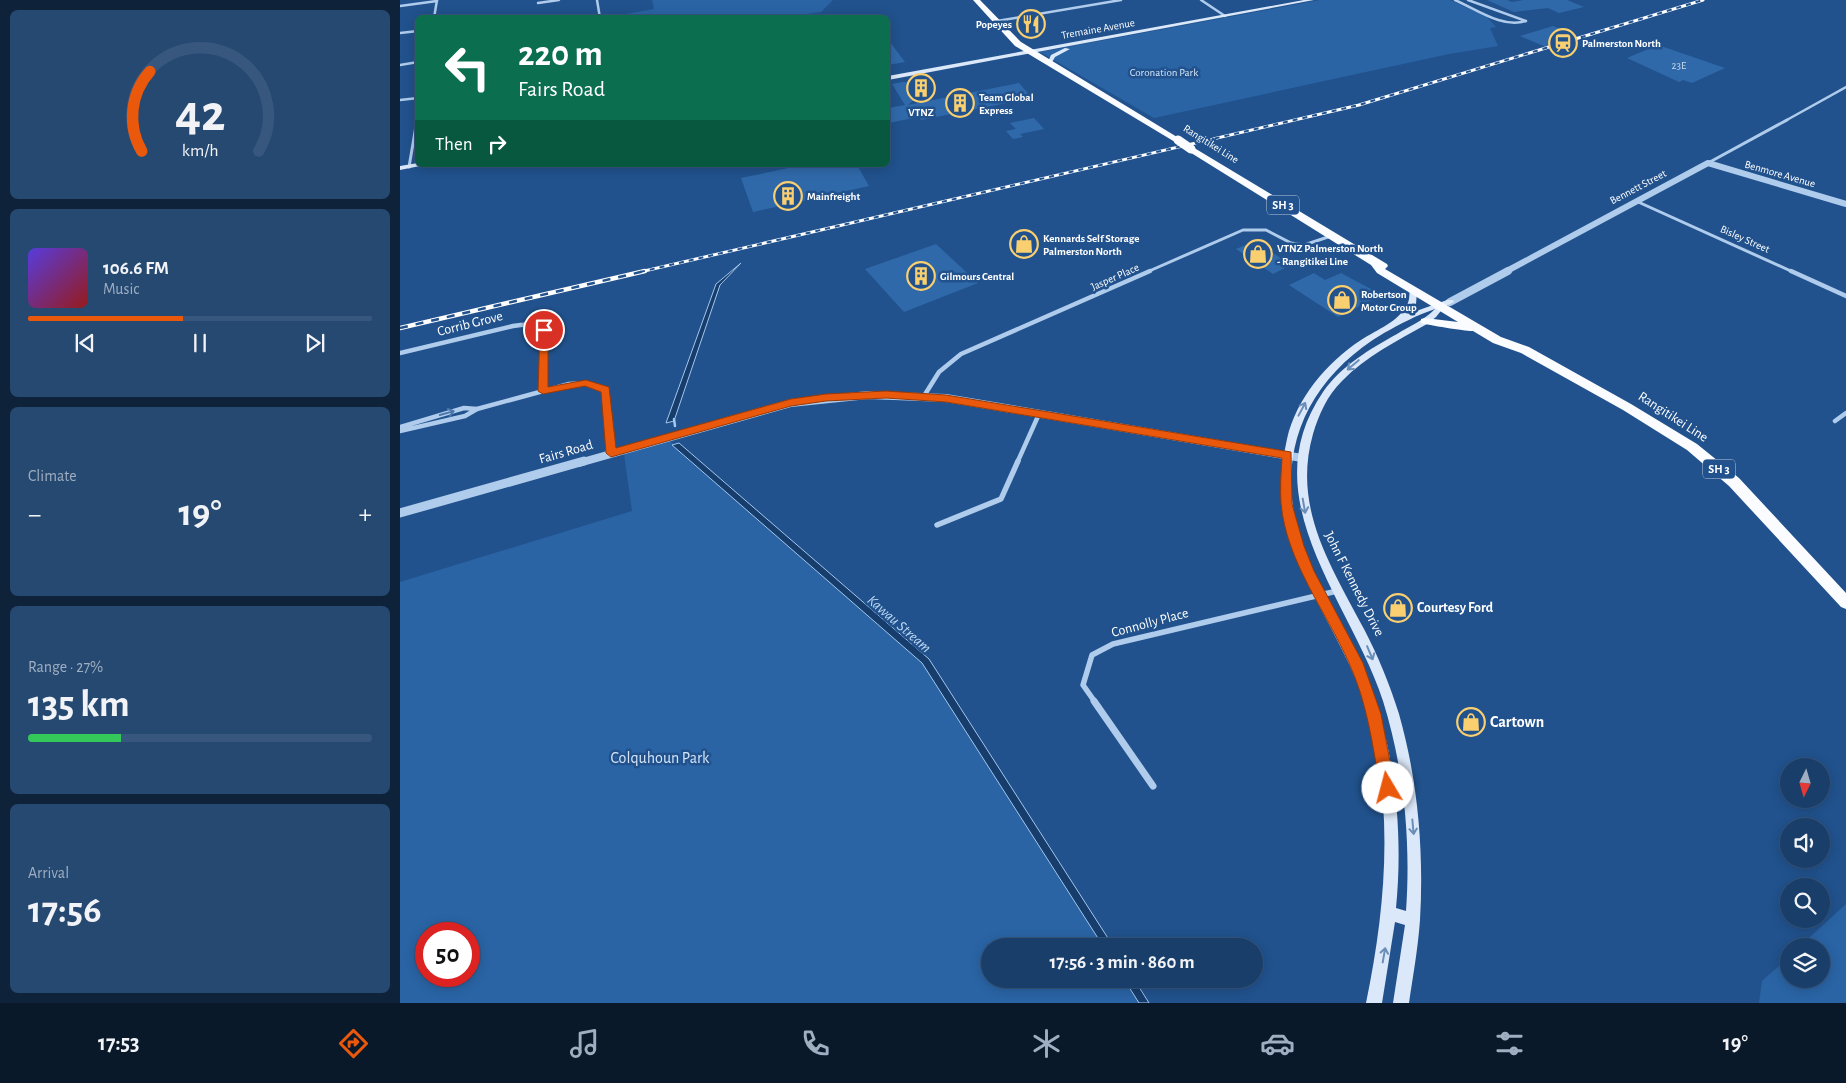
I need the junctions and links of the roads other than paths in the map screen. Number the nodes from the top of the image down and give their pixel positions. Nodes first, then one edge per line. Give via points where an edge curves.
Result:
1 (437, 0) edge
2 (559, 0) edge
3 (597, 0) edge
4 (976, 0) edge
5 (1121, 0) edge
6 (1201, 0) edge
7 (1312, 0) edge
8 (1455, 0) edge
9 (1468, 0) edge
10 (538, 3) dead end
11 (400, 6) edge
12 (434, 15) edge
13 (600, 15) edge
14 (1225, 16) junction
15 (998, 21) junction
16 (415, 31) edge
17 (400, 33) edge
18 (1087, 42) junction
19 (1018, 44) junction
20 (1030, 52) junction
21 (415, 62) edge
22 (1049, 62) junction
23 (971, 63) junction
24 (400, 65) edge
25 (890, 78) edge
26 (1846, 87) edge
27 (415, 98) edge
28 (400, 100) edge
29 (415, 132) edge
30 (1708, 163) junction
31 (415, 166) edge
32 (409, 167) junction
33 (400, 168) edge
34 (1635, 201) junction
35 (1846, 204) edge
36 (1331, 236) junction
37 (1375, 263) junction
38 (1413, 291) junction
39 (1846, 296) edge
40 (1445, 304) junction
41 (1425, 321) junction
42 (1388, 328) junction
43 (1498, 340) junction
44 (1364, 342) junction
45 (1375, 350) junction
46 (1525, 350) junction
47 (400, 353) edge
48 (543, 391) junction
49 (924, 396) junction
50 (477, 408) junction
51 (1846, 413) edge
52 (1039, 414) junction
53 (1835, 421) dead end
54 (400, 427) edge
55 (400, 431) edge
56 (611, 453) junction
57 (1287, 455) junction
58 (1302, 458) junction
59 (400, 513) edge
60 (938, 525) dead end
61 (1337, 591) junction
62 (1320, 594) junction
63 (1846, 603) edge
64 (1153, 786) dead end
65 (1390, 913) junction
66 (1413, 920) junction
67 (1374, 1003) edge
68 (1401, 1003) edge

1 - 11 street
1 - 12 street
2 - 10 street
3 - 13 street
4 - 15 highway, SH 3
5 - 15 street
6 - 14 street
7 - 14 main road, Tremaine Avenue
8 - 9 street via 1502,23 1517,25 1526,22
14 - 18 main road, Tremaine Avenue
15 - 19 highway, SH 3
16 - 17 street
18 - 20 main road, Tremaine Avenue
18 - 22 main road via 1058,53
19 - 20 highway, SH 3
19 - 23 main road
20 - 22 highway, Rangitikei Line / SH 3
20 - 23 main road, Tremaine Avenue
21 - 24 street
22 - 36 highway, Rangitikei Line / SH 3, bridge
23 - 25 main road, Tremaine Avenue
26 - 30 street, Bennett Street
27 - 28 street
29 - 32 street
30 - 34 street, Bennett Street
30 - 35 street, Benmore Avenue
31 - 32 main road
32 - 33 main road
34 - 39 street, Bisley Street
34 - 40 street, Bennett Street
36 - 37 highway, Rangitikei Line / SH 3
36 - 49 street, Jasper Place via 1304,245 1266,230 1243,230 947,361
37 - 38 highway, Rangitikei Line / SH 3 via 1381,271
37 - 40 highway, Rangitikei Line / SH 3 via 1392,268
38 - 40 highway, Rangitikei Line / SH 3
38 - 42 main road via 1412,304 1403,317
40 - 41 main road, John F Kennedy Drive
40 - 42 main road via 1426,309
40 - 43 highway, Rangitikei Line / SH 3
40 - 46 highway, Rangitikei Line / SH 3 via 1512,337
41 - 43 highway via 1453,324
41 - 45 main road, John F Kennedy Drive
42 - 44 main road
43 - 46 highway, Rangitikei Line / SH 3
44 - 45 main road
57 -> 44 main road via 1296,420 1316,386 1333,367
45 -> 58 main road, John F Kennedy Drive via 1346,371 1319,404
46 - 63 highway, Rangitikei Line / SH 3 via 1660,427 1714,464
47 - 48 street, Corrib Grove via 513,326 537,326 544,330
48 - 50 street
48 - 56 street via 586,383 606,390
49 - 52 street, Fairs Road
49 - 56 street, Fairs Road via 856,395 791,403
54 -> 50 street via 464,408
50 - 55 street via 465,416
51 - 53 street
52 - 57 street, Fairs Road
52 - 60 street via 1001,499
56 - 59 street, Fairs Road
57 - 58 street, Fairs Road
57 - 62 main road via 1285,483 1290,520
58 -> 61 main road, John F Kennedy Drive via 1301,492 1307,521 1316,550
61 - 62 street, Connolly Place
61 -> 66 main road, John F Kennedy Drive via 1368,649 1400,742 1415,851
62 - 64 street, Connolly Place via 1113,644 1092,655 1083,685
62 - 65 main road via 1356,663 1374,714 1386,772 1392,835
65 - 66 main road
67 -> 65 main road
66 - 68 main road, John F Kennedy Drive

